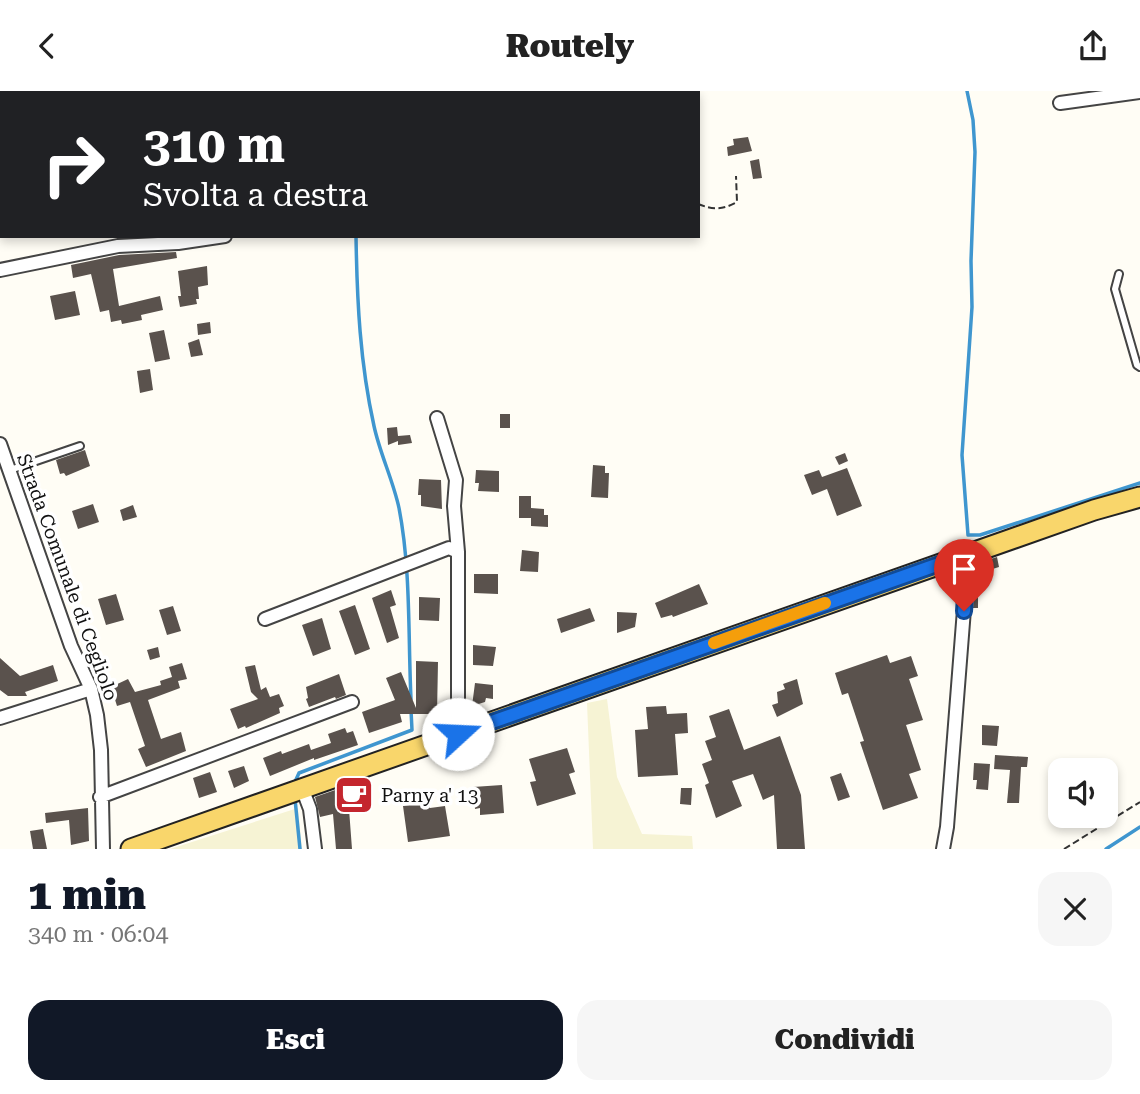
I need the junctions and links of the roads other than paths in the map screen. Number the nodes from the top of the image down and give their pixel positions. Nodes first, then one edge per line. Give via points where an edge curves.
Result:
1 (1140, 92) edge
2 (1060, 103) dead end
3 (212, 238) edge
4 (0, 270) edge
5 (1119, 274) dead end
6 (1140, 367) edge
7 (437, 418) dead end
8 (0, 444) edge
9 (80, 446) dead end
10 (10, 470) junction
11 (1140, 497) edge
12 (458, 552) junction
13 (959, 557) junction
14 (265, 619) dead end
15 (91, 689) junction
16 (352, 702) dead end
17 (0, 718) edge
18 (458, 734) junction
19 (302, 788) junction
20 (100, 797) junction
21 (103, 849) edge
22 (131, 849) edge
23 (315, 849) edge
24 (943, 849) edge

1 - 2 street
3 - 4 street via 118,246
5 - 6 lane via 1115,289
7 - 12 street via 456,479
8 - 10 street, Strada Comunale di Cegliolo
9 - 10 lane
10 - 15 street, Strada Comunale di Cegliolo via 71,646
11 - 13 main road
12 - 14 street via 449,548
12 - 18 street
13 - 18 main road
13 - 24 street via 966,584
15 - 17 street
15 - 20 street, Strada Comunale di Cegliolo via 100,750
16 - 20 street
18 - 19 main road
19 - 22 main road
19 - 23 street
20 - 21 street, Strada Comunale di Cegliolo

